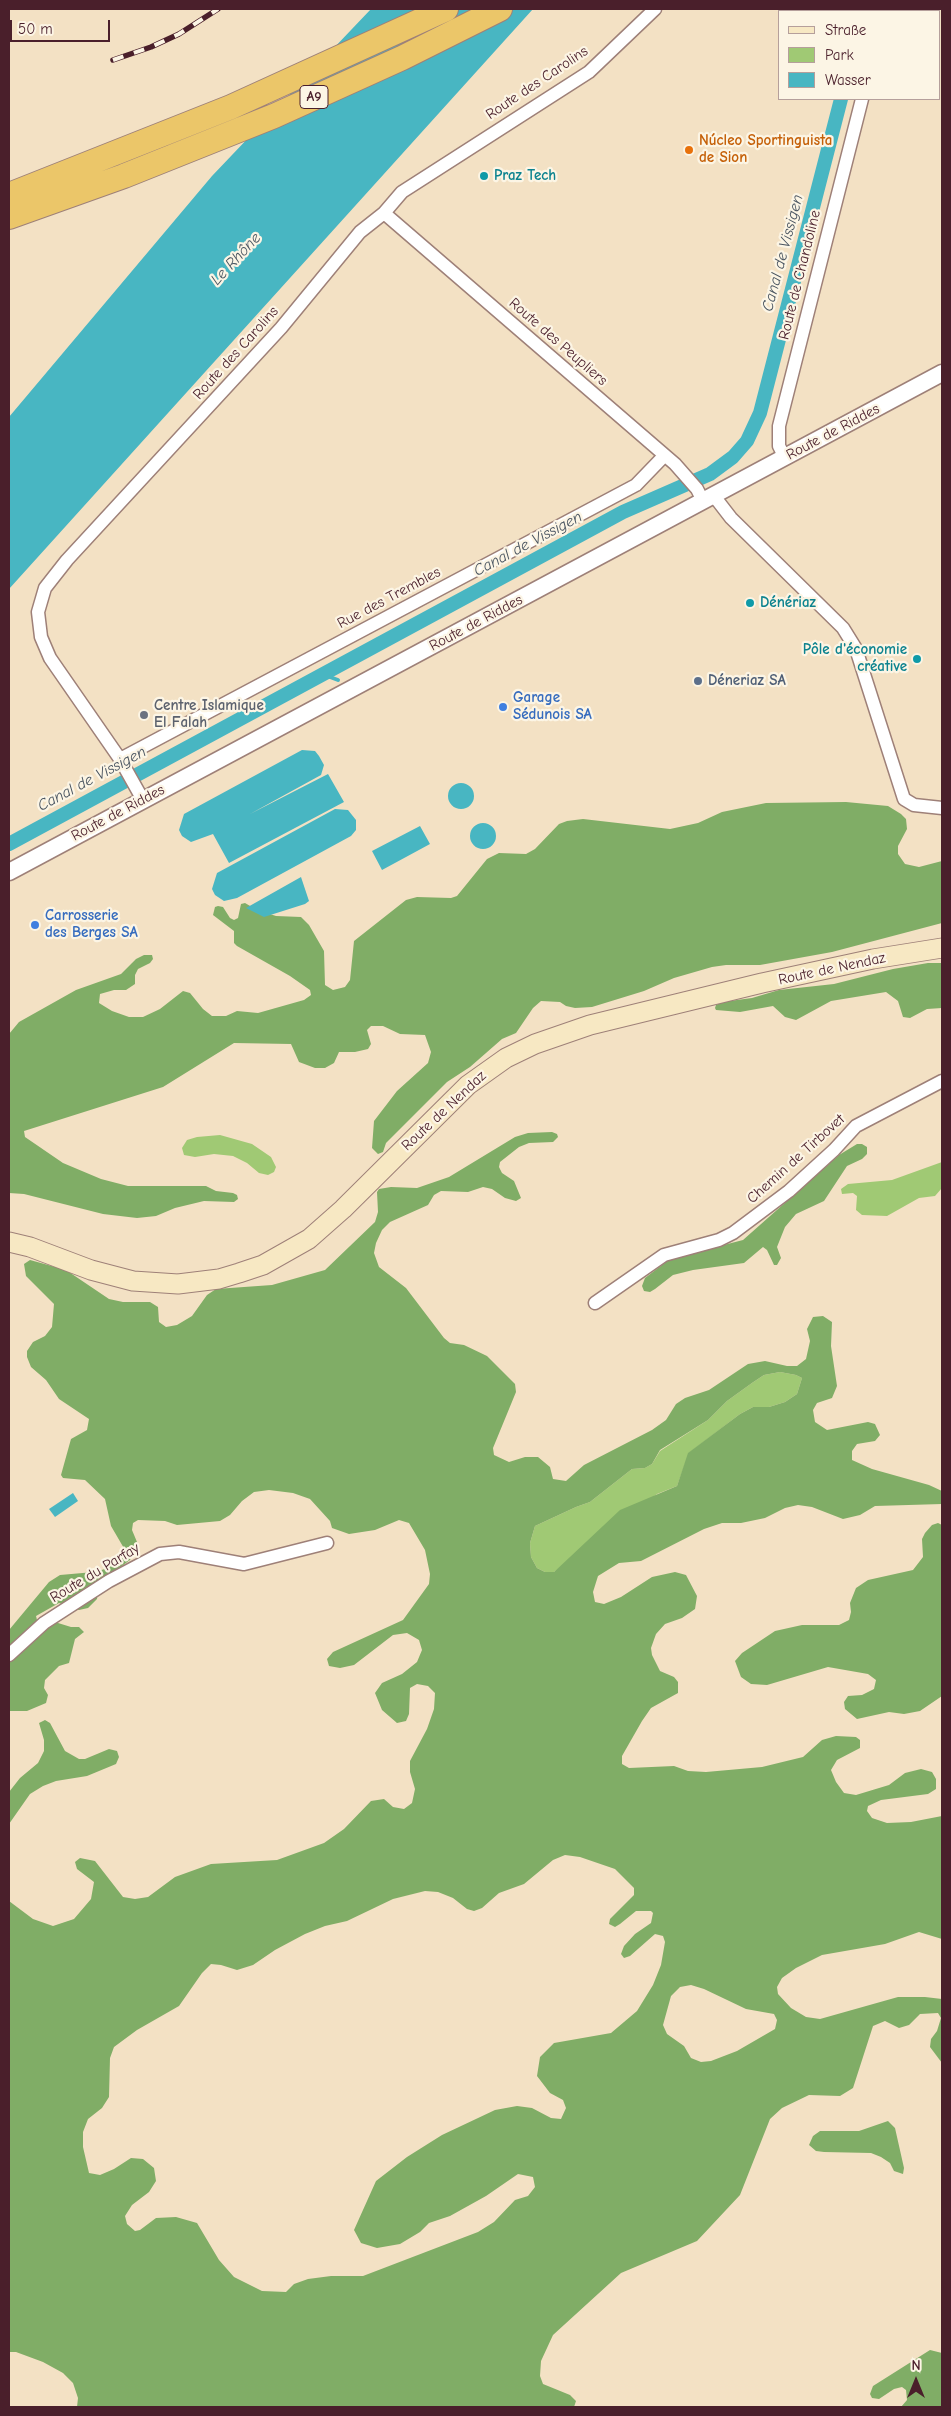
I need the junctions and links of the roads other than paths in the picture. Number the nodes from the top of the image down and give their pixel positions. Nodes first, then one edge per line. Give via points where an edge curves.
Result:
1 (446, 9) edge
2 (500, 9) edge
3 (655, 9) edge
4 (862, 100) edge
5 (9, 195) edge
6 (384, 213) junction
7 (9, 218) edge
8 (942, 374) edge
9 (664, 456) junction
10 (784, 458) junction
11 (705, 495) junction
12 (120, 759) junction
13 (143, 800) junction
14 (942, 808) edge
15 (9, 872) edge
16 (942, 948) edge
17 (942, 1081) edge
18 (9, 1242) edge
19 (595, 1302) dead end
20 (327, 1543) dead end
21 (9, 1655) edge

1 - 5 highway, A9 via 269,90
2 - 7 highway, A9 via 337,88 197,148
3 - 6 street, Route des Carolins via 589,72 402,192
4 - 10 street, Route de Chandoline via 779,426 779,446
6 - 9 street, Route des Peupliers
6 - 12 street, Route des Carolins via 360,232 282,328 67,560 45,588 38,612 50,658
8 - 10 street, Route de Riddes
9 - 11 street, Route des Peupliers
9 - 12 street, Rue des Trembles via 636,485
10 - 11 street, Route de Riddes
11 - 13 street, Route de Riddes
11 - 14 street, Route des Peupliers via 843,628 856,649 904,799 914,805
12 - 13 street, Route des Carolins
13 - 15 street, Route de Riddes
16 - 18 main road, Route de Nendaz via 849,964 729,991 598,1023 535,1044 499,1063 468,1085 309,1239 263,1265 239,1273 178,1284 133,1281
17 - 19 street, Chemin de Tirbovet via 856,1126 784,1194 740,1228 719,1240 664,1255
20 - 21 street, Route du Parfay via 244,1564 179,1552 160,1554 108,1580 44,1623

